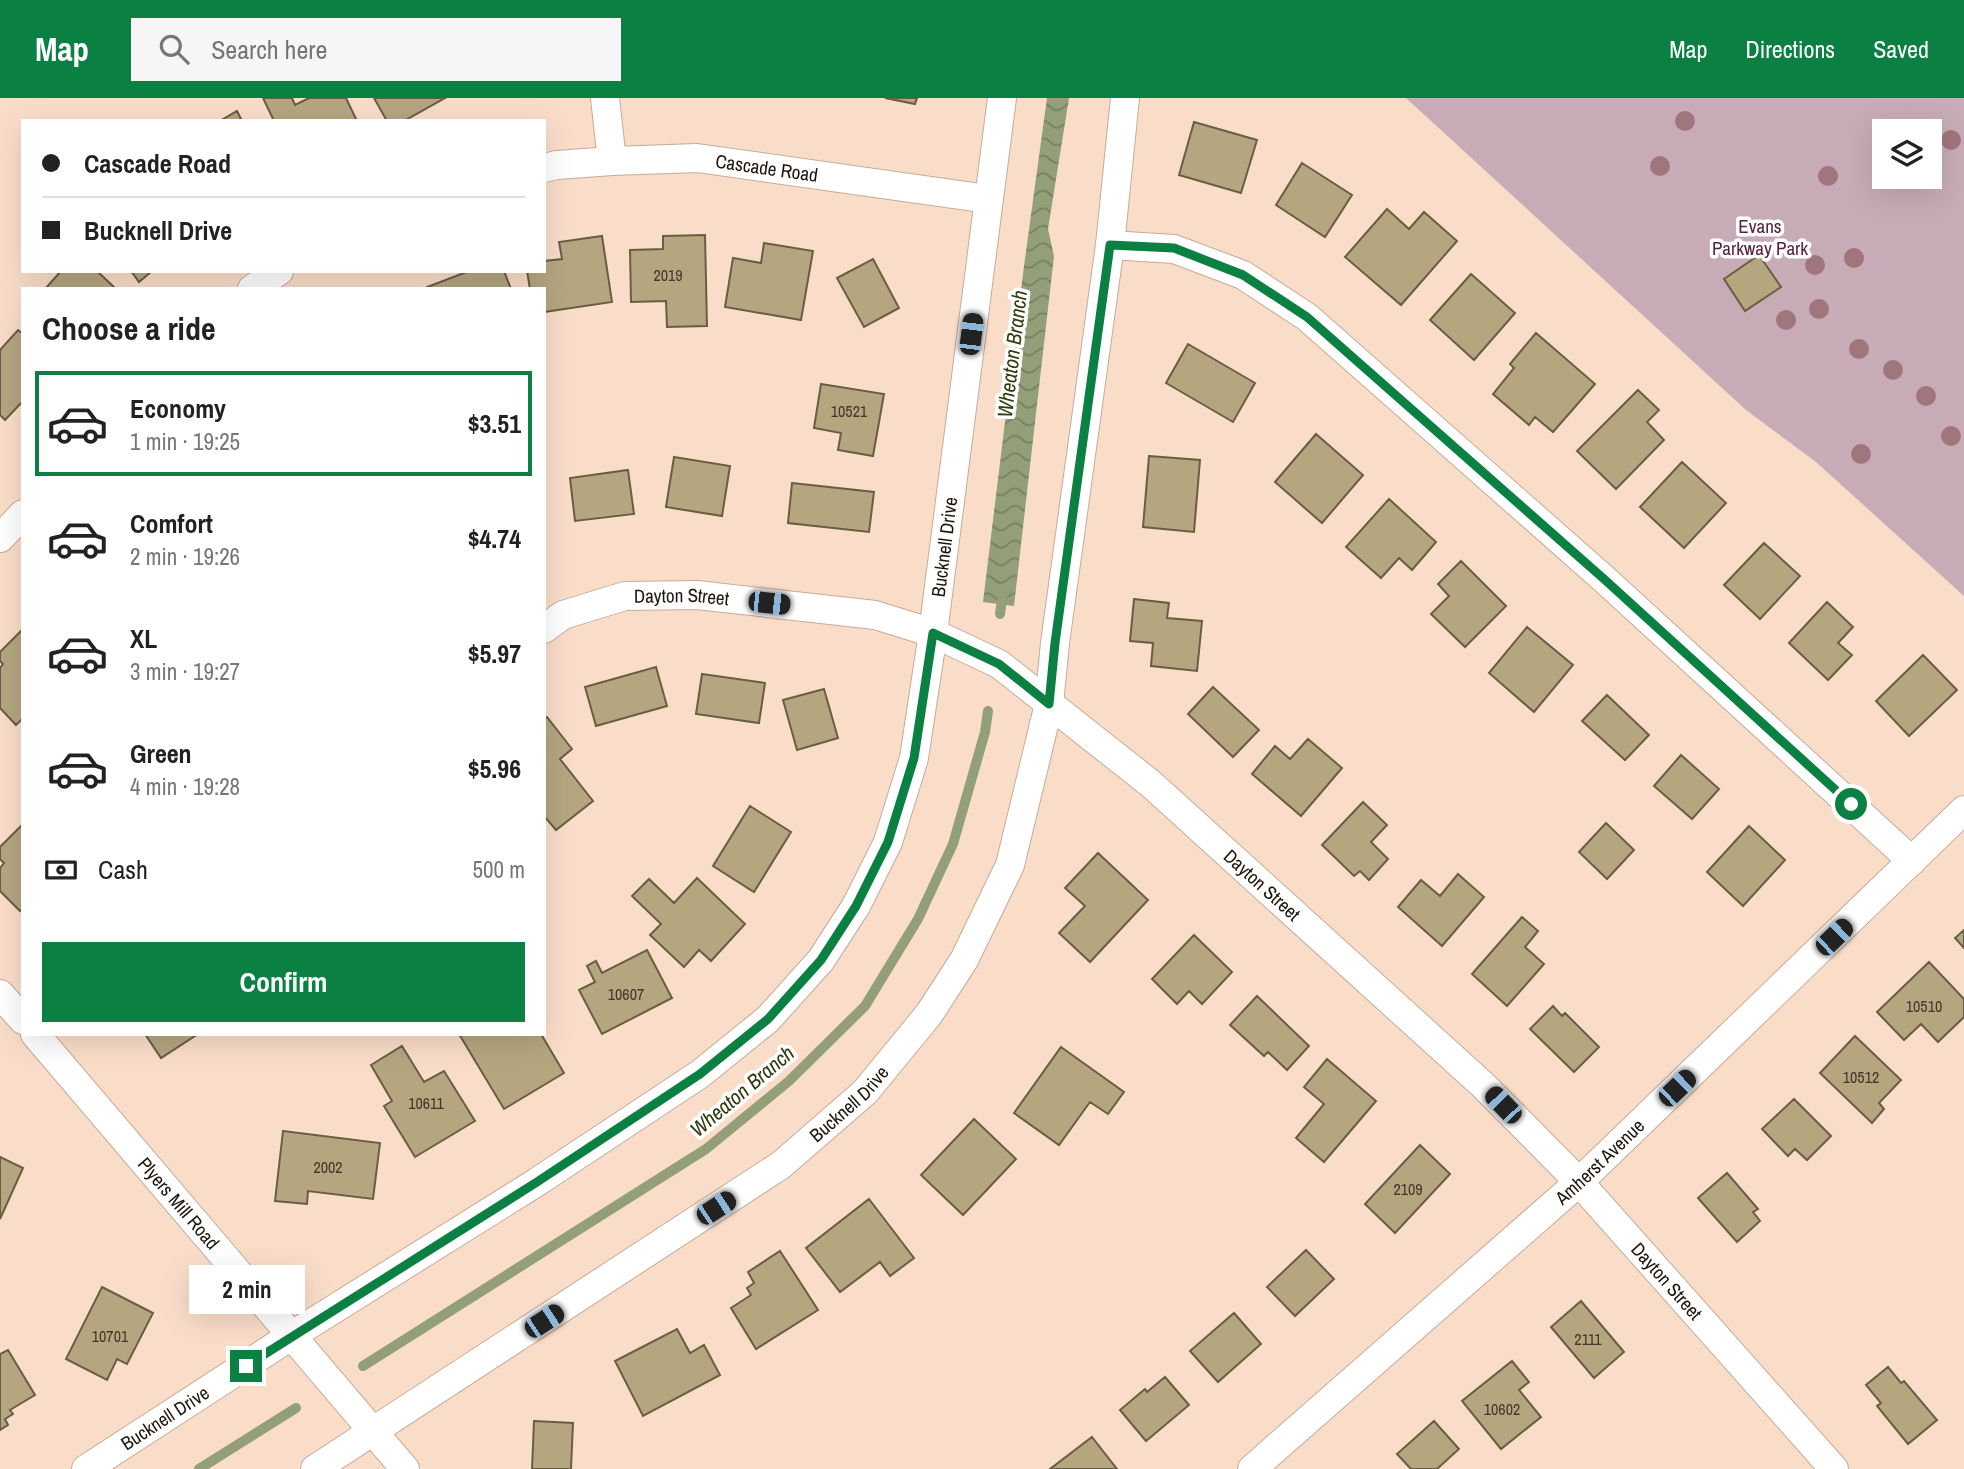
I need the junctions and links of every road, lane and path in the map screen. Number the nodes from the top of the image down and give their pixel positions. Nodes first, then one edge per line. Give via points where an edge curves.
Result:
1 (605, 98) edge
2 (1002, 98) edge
3 (1125, 98) edge
4 (612, 161) junction
5 (546, 168) edge
6 (988, 199) junction
7 (1110, 245) junction
8 (276, 273) edge
9 (255, 287) edge
10 (21, 516) edge
11 (0, 538) edge
12 (546, 627) edge
13 (933, 633) junction
14 (1049, 704) junction
15 (1964, 810) edge
16 (1912, 861) junction
17 (37, 1036) edge
18 (1579, 1182) junction
19 (291, 1336) junction
20 (372, 1432) junction
21 (86, 1469) edge
22 (315, 1469) edge
23 (405, 1469) edge
24 (1252, 1469) edge
25 (1834, 1469) edge

1 - 4 street
2 - 6 street, Bucknell Drive
3 - 7 street, Bucknell Drive
4 - 5 street, Cascade Road
4 - 6 street, Cascade Road via 697,158
6 - 13 street, Bucknell Drive
7 - 14 street, Bucknell Drive
7 - 16 street via 1174,248 1243,275 1307,317 1604,579
8 - 9 street
10 - 11 street
12 - 13 street, Dayton Street via 563,614 625,596 697,595 875,615
13 - 14 street, Dayton Street via 999,664
13 - 19 street, Bucknell Drive via 914,758 888,842 856,906 821,960 768,1019 689,1081
14 - 18 street, Dayton Street via 1161,793 1484,1086
14 - 20 street, Bucknell Drive via 1010,865 964,960 929,1014 865,1092 781,1165
15 - 16 street, Amherst Avenue
16 - 18 street, Amherst Avenue
17 - 19 street, Plyers Mill Road
18 - 24 street, Amherst Avenue
18 - 25 street, Dayton Street
19 - 20 street, Plyers Mill Road
19 - 21 street, Bucknell Drive
20 - 22 street, Bucknell Drive
20 - 23 street, Plyers Mill Road

